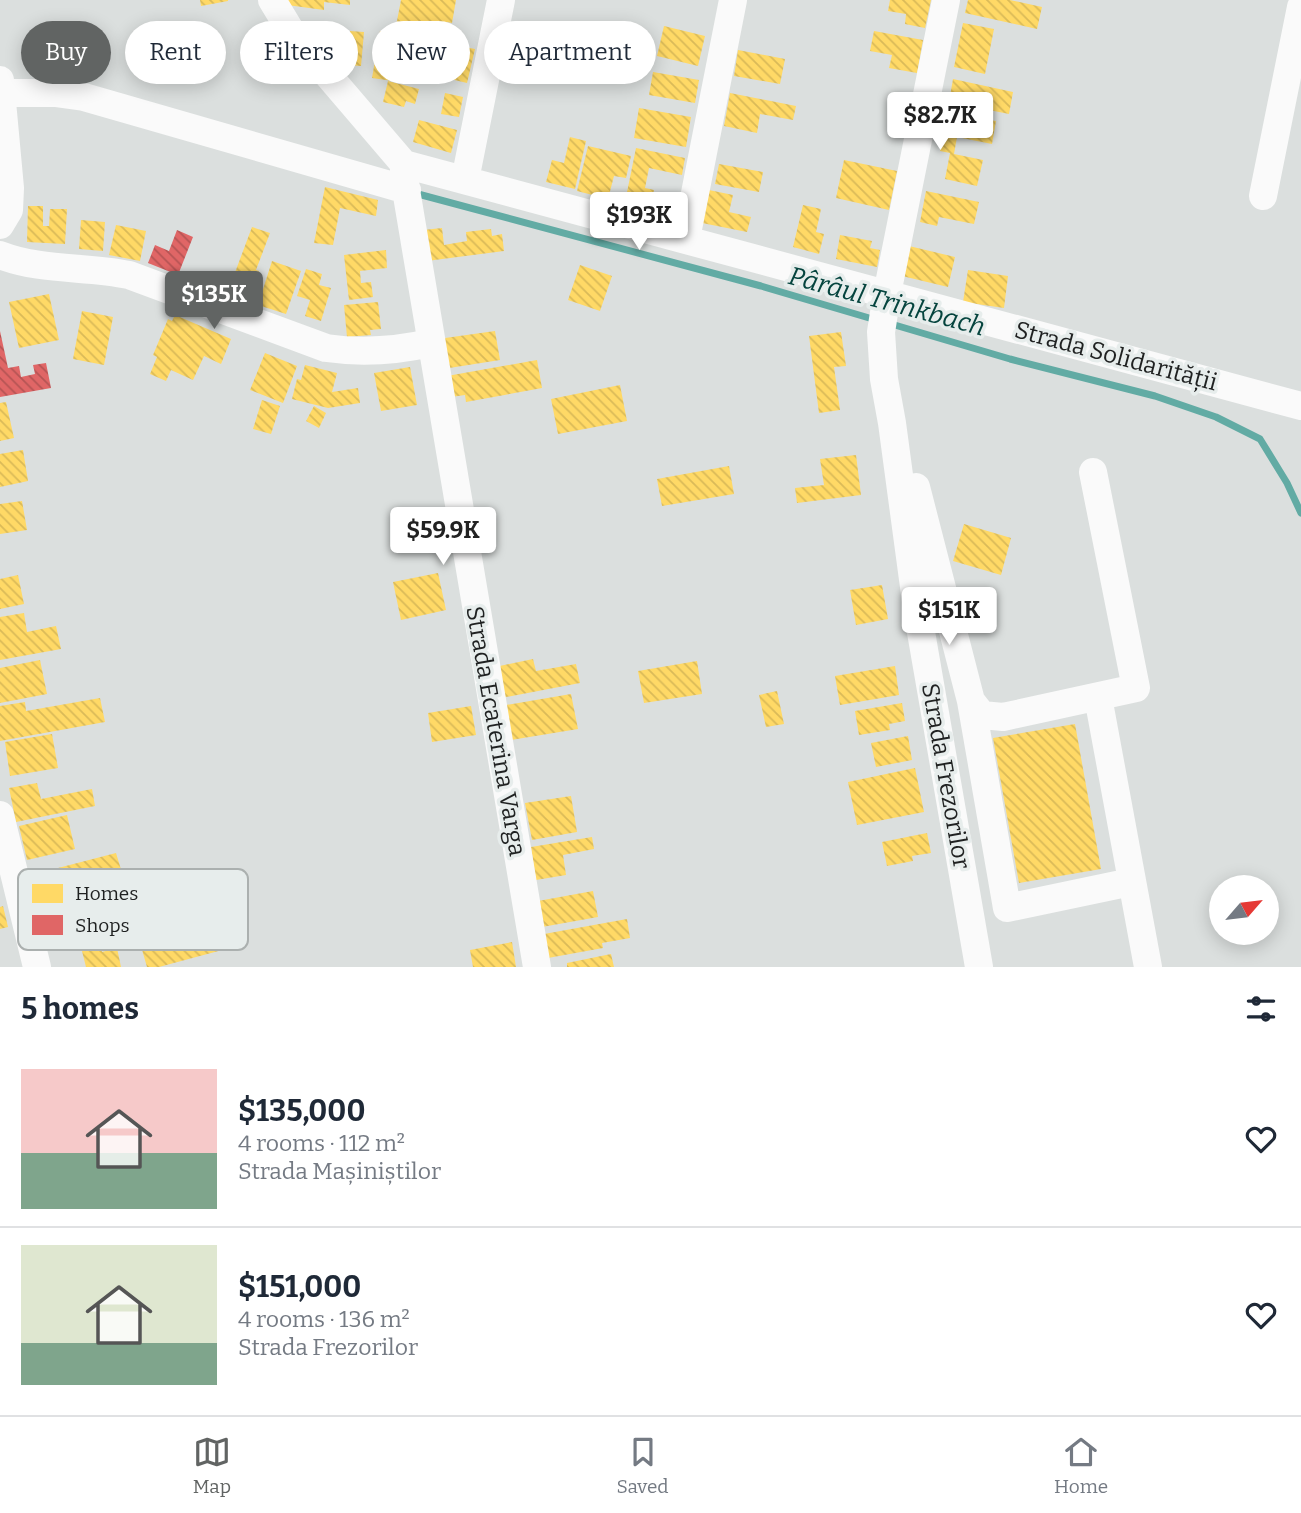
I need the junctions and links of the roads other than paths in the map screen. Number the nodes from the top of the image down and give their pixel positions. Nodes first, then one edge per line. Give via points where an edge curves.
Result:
1 (272, 0) edge
2 (501, 0) edge
3 (733, 0) edge
4 (946, 0) edge
5 (1301, 8) edge
6 (0, 80) edge
7 (0, 93) edge
8 (405, 177) junction
9 (465, 180) junction
10 (1263, 197) dead end
11 (0, 225) edge
12 (686, 239) junction
13 (0, 256) edge
14 (884, 311) junction
15 (430, 343) junction
16 (1301, 406) edge
17 (892, 423) junction
18 (1093, 472) dead end
19 (1098, 697) junction
20 (971, 701) junction
21 (0, 815) edge
22 (1131, 882) junction
23 (9, 895) edge
24 (18, 918) edge
25 (30, 950) edge
26 (37, 967) edge
27 (537, 967) edge
28 (979, 967) edge
29 (1148, 967) edge

1 - 8 street via 292,33
2 - 9 street
3 - 12 street
4 - 14 street, Strada Frezorilor
5 - 10 street
6 - 7 street
7 - 8 street, Strada Solidarității via 83,97
7 - 11 street via 10,188 9,210
8 - 9 street, Strada Solidarității
8 - 15 street, Strada Ecaterina Varga
9 - 12 street, Strada Solidarității
12 - 14 street, Strada Solidarității
13 - 15 street via 48,267 129,275 326,348 402,349
14 - 16 street, Strada Solidarității
14 - 17 street, Strada Frezorilor via 884,379
15 - 27 street, Strada Ecaterina Varga
17 - 20 street via 915,484
17 - 28 street, Strada Frezorilor via 917,609
18 - 19 street via 1136,688
19 - 20 street via 1003,718 982,715
19 - 22 street
20 - 22 street via 1007,908
21 - 23 street
22 - 29 street
23 - 24 street
25 - 26 street

